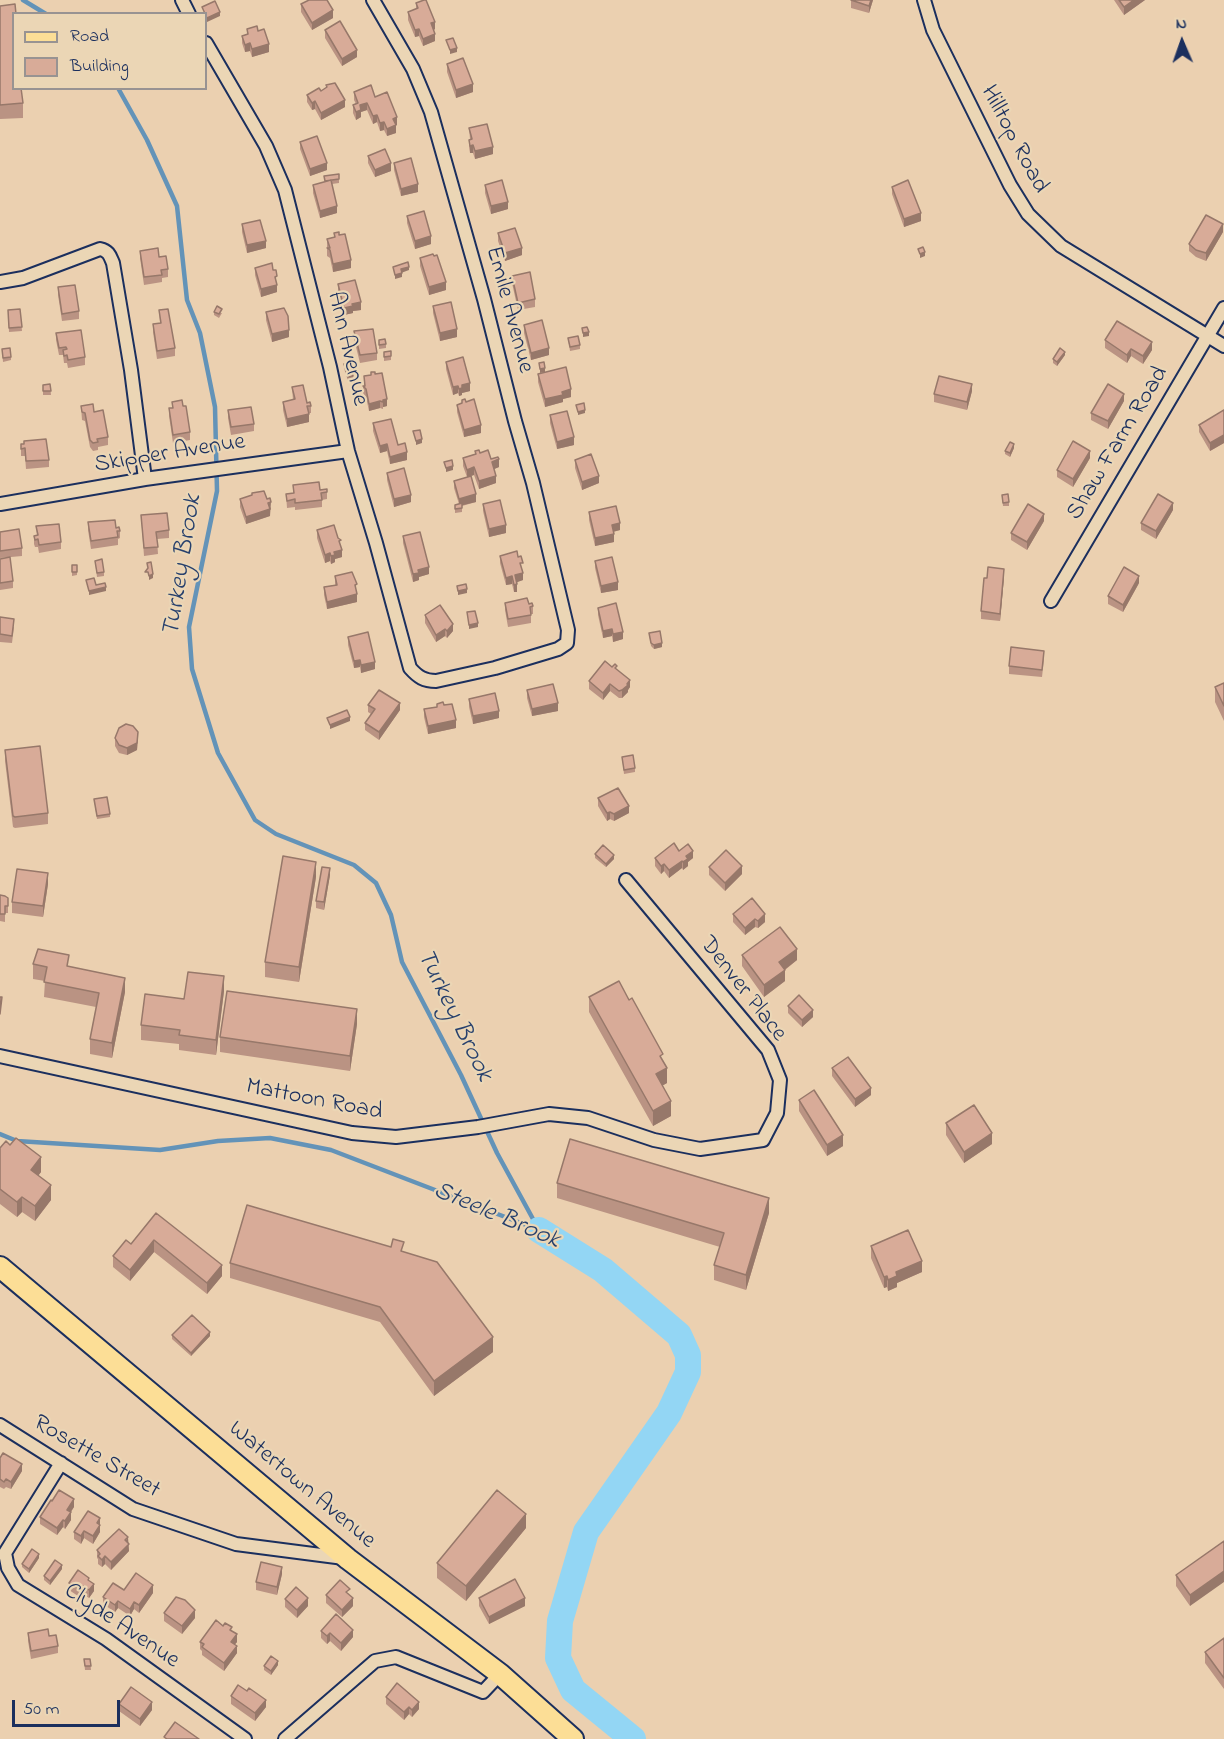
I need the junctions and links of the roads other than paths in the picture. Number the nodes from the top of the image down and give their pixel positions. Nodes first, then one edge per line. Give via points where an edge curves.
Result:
1 (373, 0) edge
2 (924, 0) edge
3 (207, 45) edge
4 (0, 282) edge
5 (1224, 308) edge
6 (1208, 336) junction
7 (1224, 346) edge
8 (348, 451) junction
9 (145, 479) junction
10 (0, 504) edge
11 (1051, 601) dead end
12 (417, 676) joint
13 (626, 880) dead end
14 (0, 1056) edge
15 (763, 1140) joint
16 (0, 1267) edge
17 (0, 1425) edge
18 (61, 1463) junction
19 (348, 1559) junction
20 (500, 1674) junction
21 (245, 1739) edge
22 (285, 1739) edge
23 (573, 1739) edge

1 - 12 street, Emile Avenue via 413,69 431,112 533,483 568,630 567,643 558,649 436,681
2 - 6 street, Hilltop Road via 933,30 1028,214 1061,246
3 - 8 street, Ann Avenue via 266,146 285,190
4 - 9 street via 23,278 100,249 109,254 131,370
5 - 6 street, Shaw Farm Road
6 - 7 street, Hilltop Road
6 - 11 street, Shaw Farm Road
8 - 9 street, Skipper Avenue
8 - 12 street, Ann Avenue via 406,657
9 - 10 street, Skipper Avenue
13 - 15 street, Denver Place via 768,1050 780,1080 777,1113
14 - 15 street, Mattoon Road via 352,1133 396,1137 549,1114 588,1118 654,1140 700,1149
16 - 19 main road, Watertown Avenue
17 - 18 street, Rosette Street
18 - 19 street, Rosette Street via 133,1509 236,1544
18 - 21 street, Clyde Avenue via 5,1553 18,1585 106,1639
19 - 20 main road, Watertown Avenue
20 - 22 street via 483,1692 396,1657 375,1661
20 - 23 main road, Watertown Avenue

